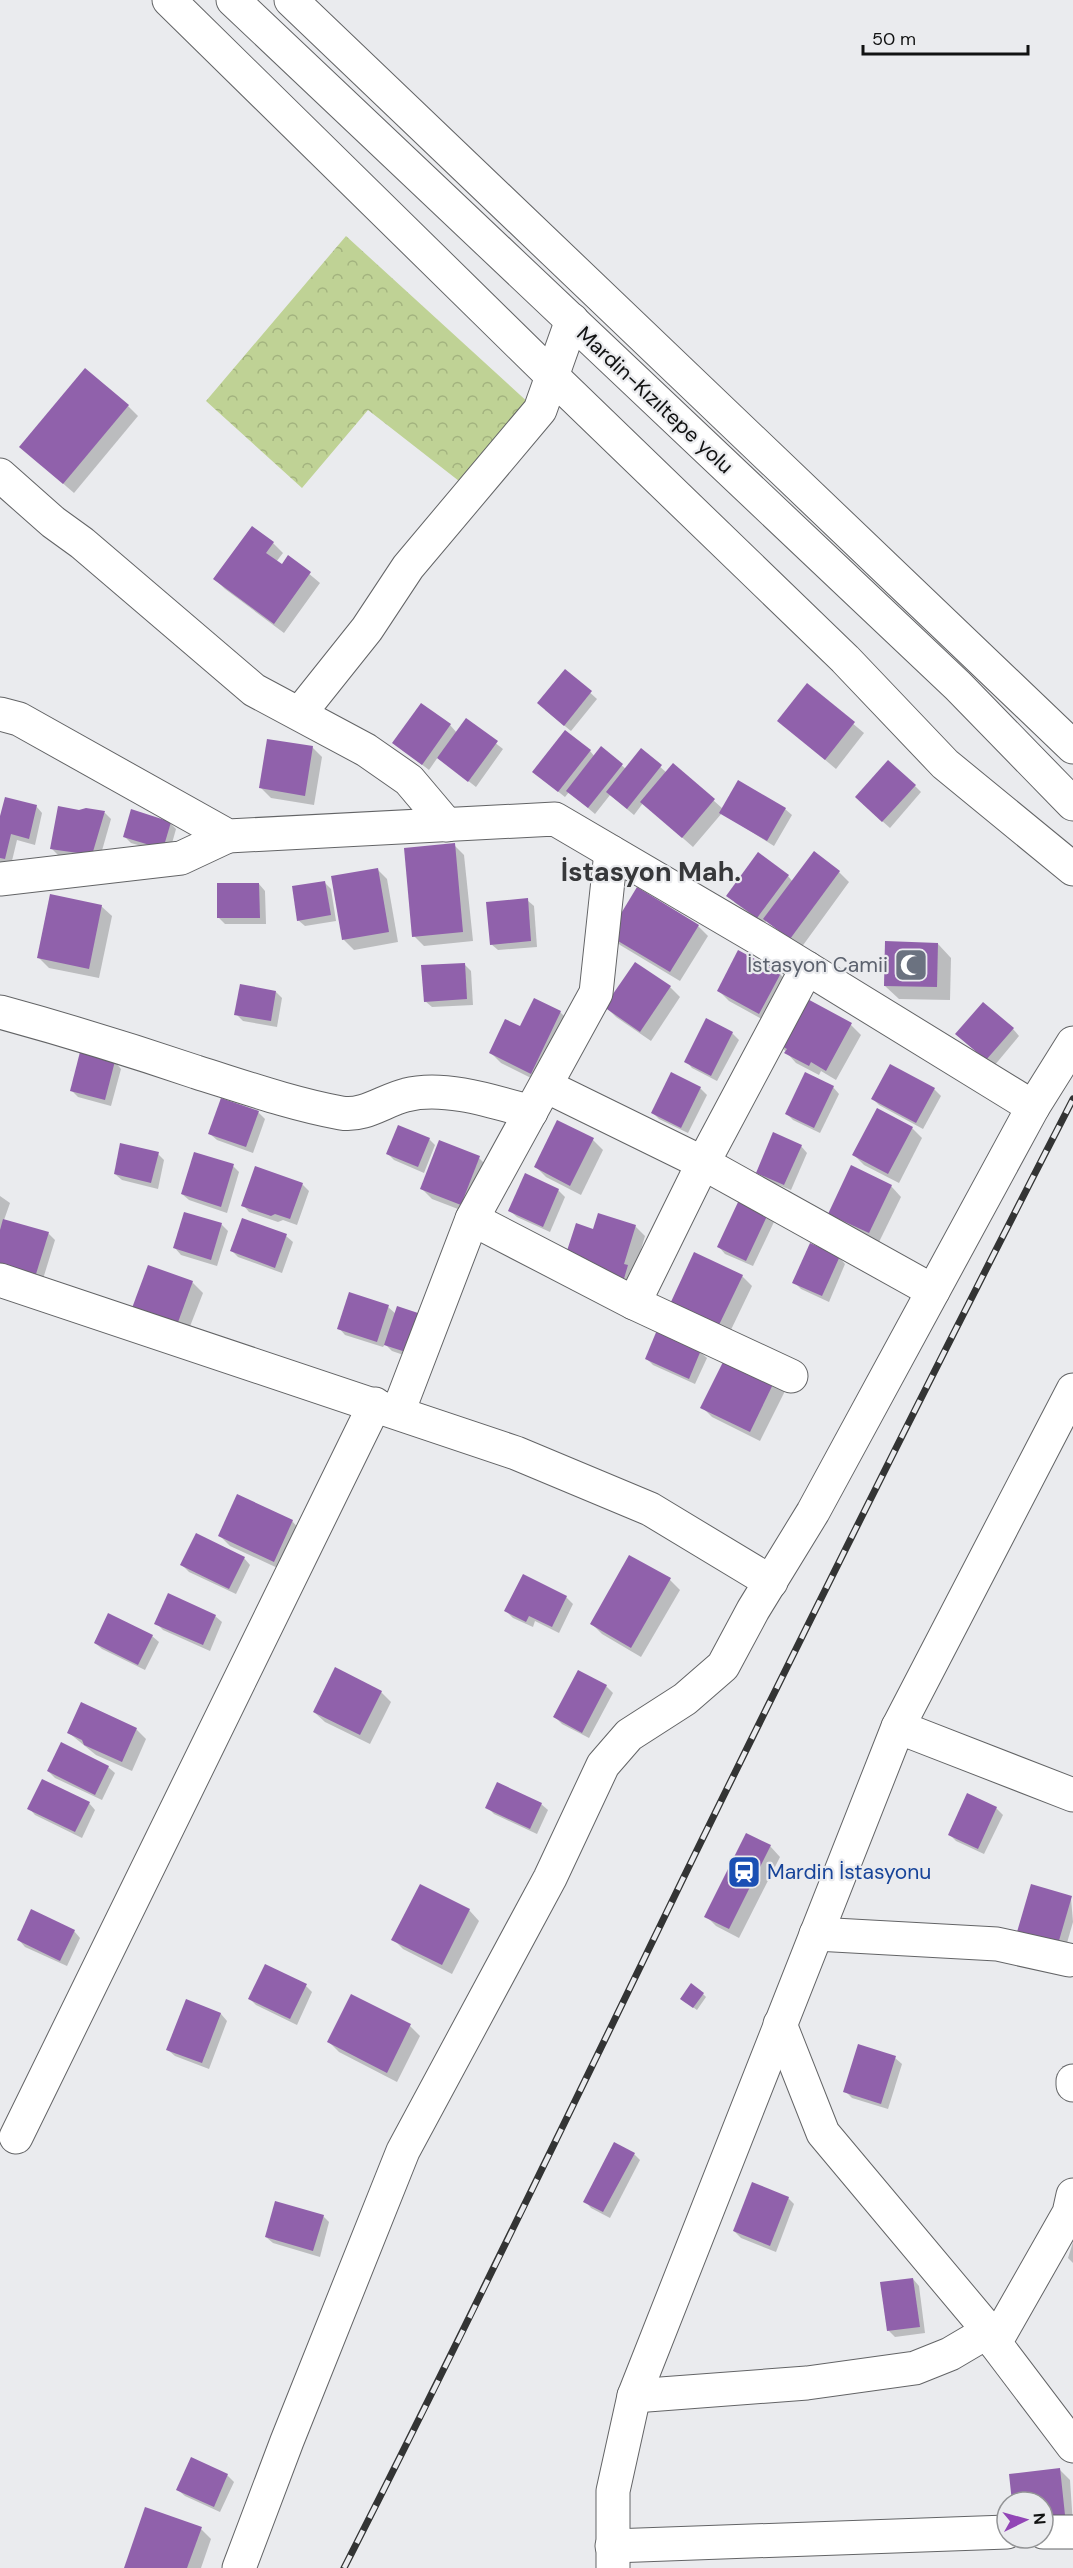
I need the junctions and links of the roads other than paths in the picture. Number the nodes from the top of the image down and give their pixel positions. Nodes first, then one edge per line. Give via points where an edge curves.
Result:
1 (169, 0) edge
2 (233, 0) edge
3 (291, 0) edge
4 (572, 320) junction
5 (552, 376) junction
6 (0, 474) edge
7 (0, 714) edge
8 (300, 714) junction
9 (1073, 747) edge
10 (1073, 804) edge
11 (447, 825) junction
12 (228, 836) junction
13 (611, 852) junction
14 (1073, 869) edge
15 (0, 879) edge
16 (807, 968) junction
17 (0, 1012) edge
18 (1073, 1043) edge
19 (539, 1099) junction
20 (1033, 1107) junction
21 (703, 1163) junction
22 (472, 1219) junction
23 (0, 1280) edge
24 (933, 1291) junction
25 (634, 1303) junction
26 (791, 1376) dead end
27 (1073, 1390) edge
28 (386, 1408) junction
29 (771, 1582) junction
30 (898, 1727) junction
31 (1073, 1795) edge
32 (816, 1934) junction
33 (1072, 1961) edge
34 (780, 2024) junction
35 (16, 2137) dead end
36 (1073, 2195) edge
37 (992, 2337) junction
38 (634, 2396) junction
39 (1073, 2446) edge
40 (1055, 2532) edge
41 (1073, 2532) edge
42 (995, 2533) edge
43 (612, 2557) edge
44 (239, 2568) edge

1 - 5 main road
2 - 4 main road, Mardin-Kızıltepe yolu
3 - 9 main road, Mardin-Kızıltepe yolu
4 - 5 main road
4 - 10 main road, Mardin-Kızıltepe yolu via 958,686
5 - 8 main road via 540,410 408,567 367,629
5 - 14 main road via 845,659 945,764
6 - 8 main road via 254,690
7 - 12 main road via 19,718
8 - 11 main road via 366,750 409,780
11 - 12 main road
11 - 13 main road via 555,819
12 - 15 main road via 181,858
13 - 16 main road
13 - 19 main road via 596,993
16 - 20 main road
16 - 21 main road
17 - 19 main road via 279,1098 344,1113 379,1106 406,1094 442,1093 489,1101
18 - 20 main road
19 - 21 main road
19 - 22 main road
20 - 24 main road
21 - 24 main road
21 - 25 main road
22 - 25 main road
22 - 28 main road
23 - 28 main road
24 - 29 main road
25 - 26 main road
27 - 30 main road
28 - 29 main road via 516,1453 650,1509
28 - 35 main road
29 - 44 main road via 723,1666 685,1699 629,1735 603,1765 550,1878 403,2151
30 - 31 main road
30 - 32 main road
32 - 33 main road via 997,1944
32 - 34 main road
34 - 37 main road via 823,2133
34 - 38 main road
36 - 37 main road via 1069,2212
37 - 38 main road via 915,2368 807,2383
37 - 39 main road
38 - 43 main road via 613,2491
40 - 41 main road
42 - 43 main road

